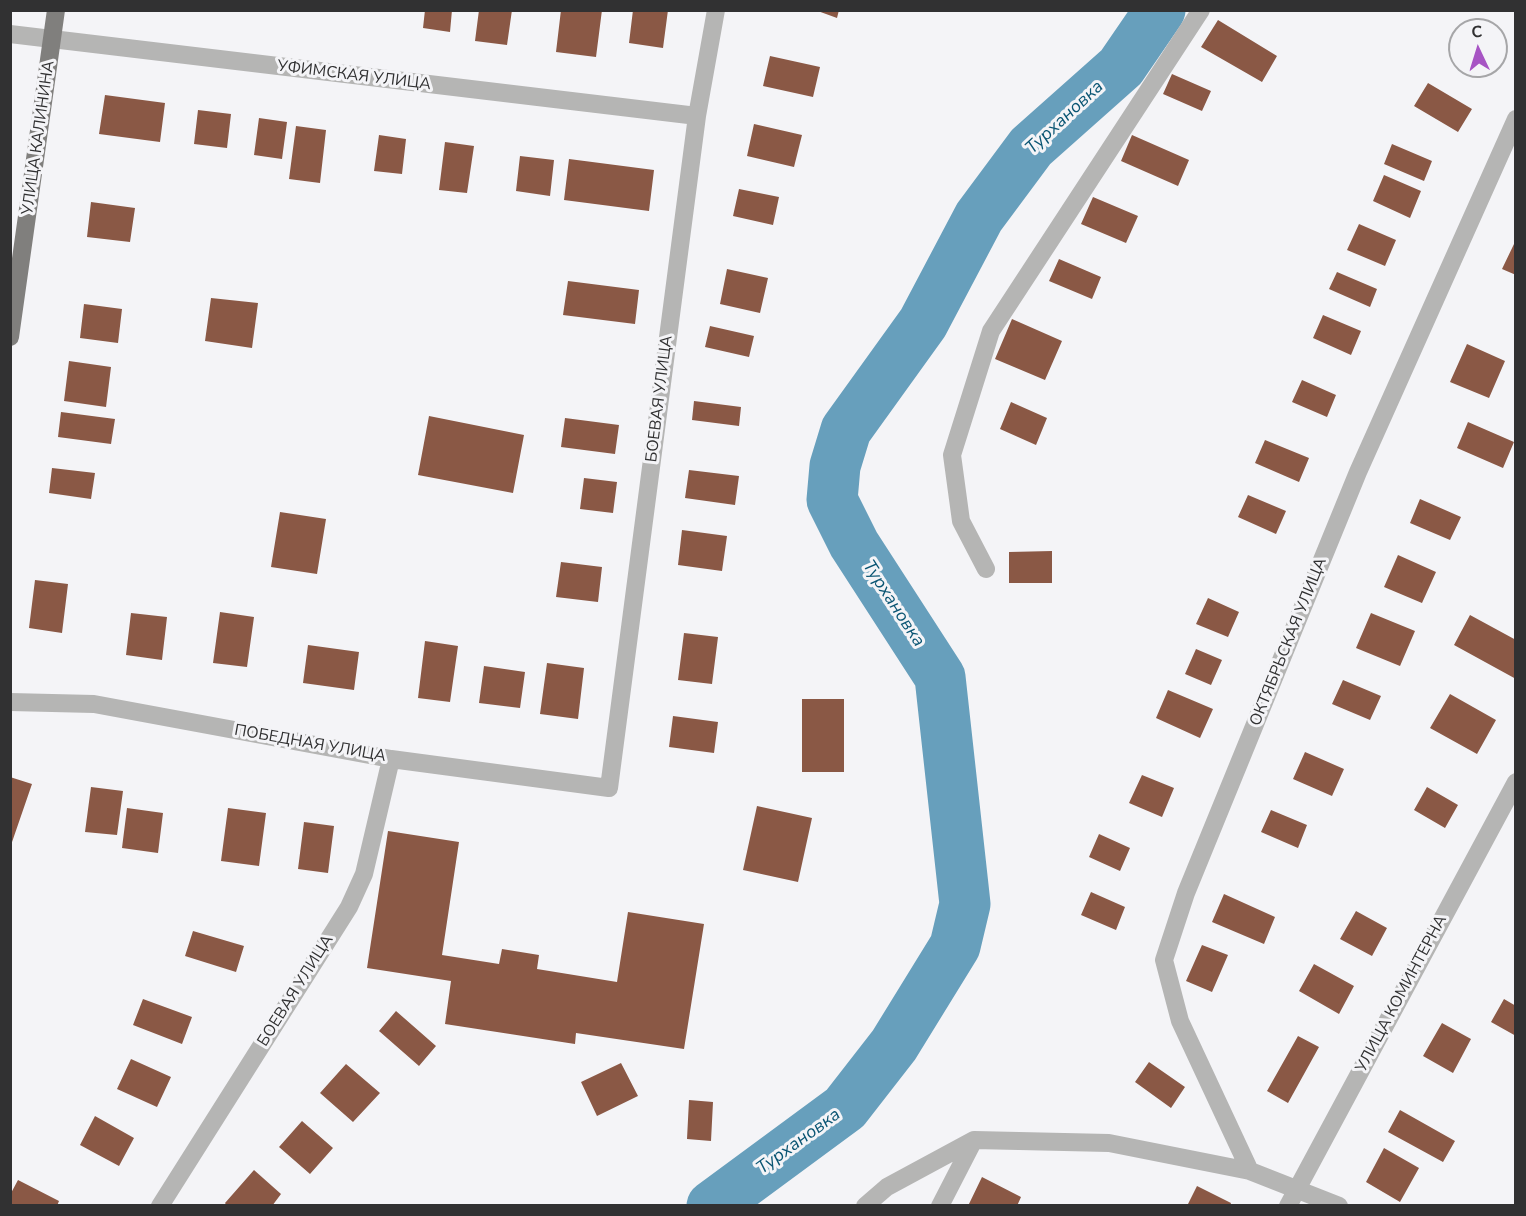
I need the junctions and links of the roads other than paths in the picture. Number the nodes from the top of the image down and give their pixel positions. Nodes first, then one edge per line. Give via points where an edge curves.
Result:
1 (56, 10) edge
2 (716, 10) edge
3 (1202, 10) edge
4 (10, 34) edge
5 (52, 40) junction
6 (697, 116) junction
7 (1515, 119) edge
8 (10, 337) edge
9 (986, 569) dead end
10 (10, 702) edge
11 (391, 759) junction
12 (1515, 782) edge
13 (609, 788) joint
14 (974, 1140) junction
15 (1250, 1171) junction
16 (1292, 1198) edge
17 (160, 1206) edge
18 (865, 1206) edge
19 (940, 1206) edge
20 (1339, 1206) edge

1 - 5 main road, УЛИЦА КАЛИНИНА
2 - 6 street, БОЕВАЯ УЛИЦА
3 - 9 street via 991,331 952,455 961,521
4 - 5 street, УФИМСКАЯ УЛИЦА
5 - 6 street, УФИМСКАЯ УЛИЦА
5 - 8 main road, УЛИЦА КАЛИНИНА
6 - 13 street, БОЕВАЯ УЛИЦА
7 - 15 street, ОКТЯБРЬСКАЯ УЛИЦА via 1358,472 1186,893 1164,960 1180,1021
10 - 11 street, ПОБЕДНАЯ УЛИЦА via 94,704
11 - 13 street, ПОБЕДНАЯ УЛИЦА
11 - 17 street, БОЕВАЯ УЛИЦА via 364,874 349,907
12 - 16 street, УЛИЦА КОМИНТЕРНА
14 - 15 street via 1109,1143
14 - 18 street via 887,1187
14 - 19 street
15 - 16 street
16 - 20 street

